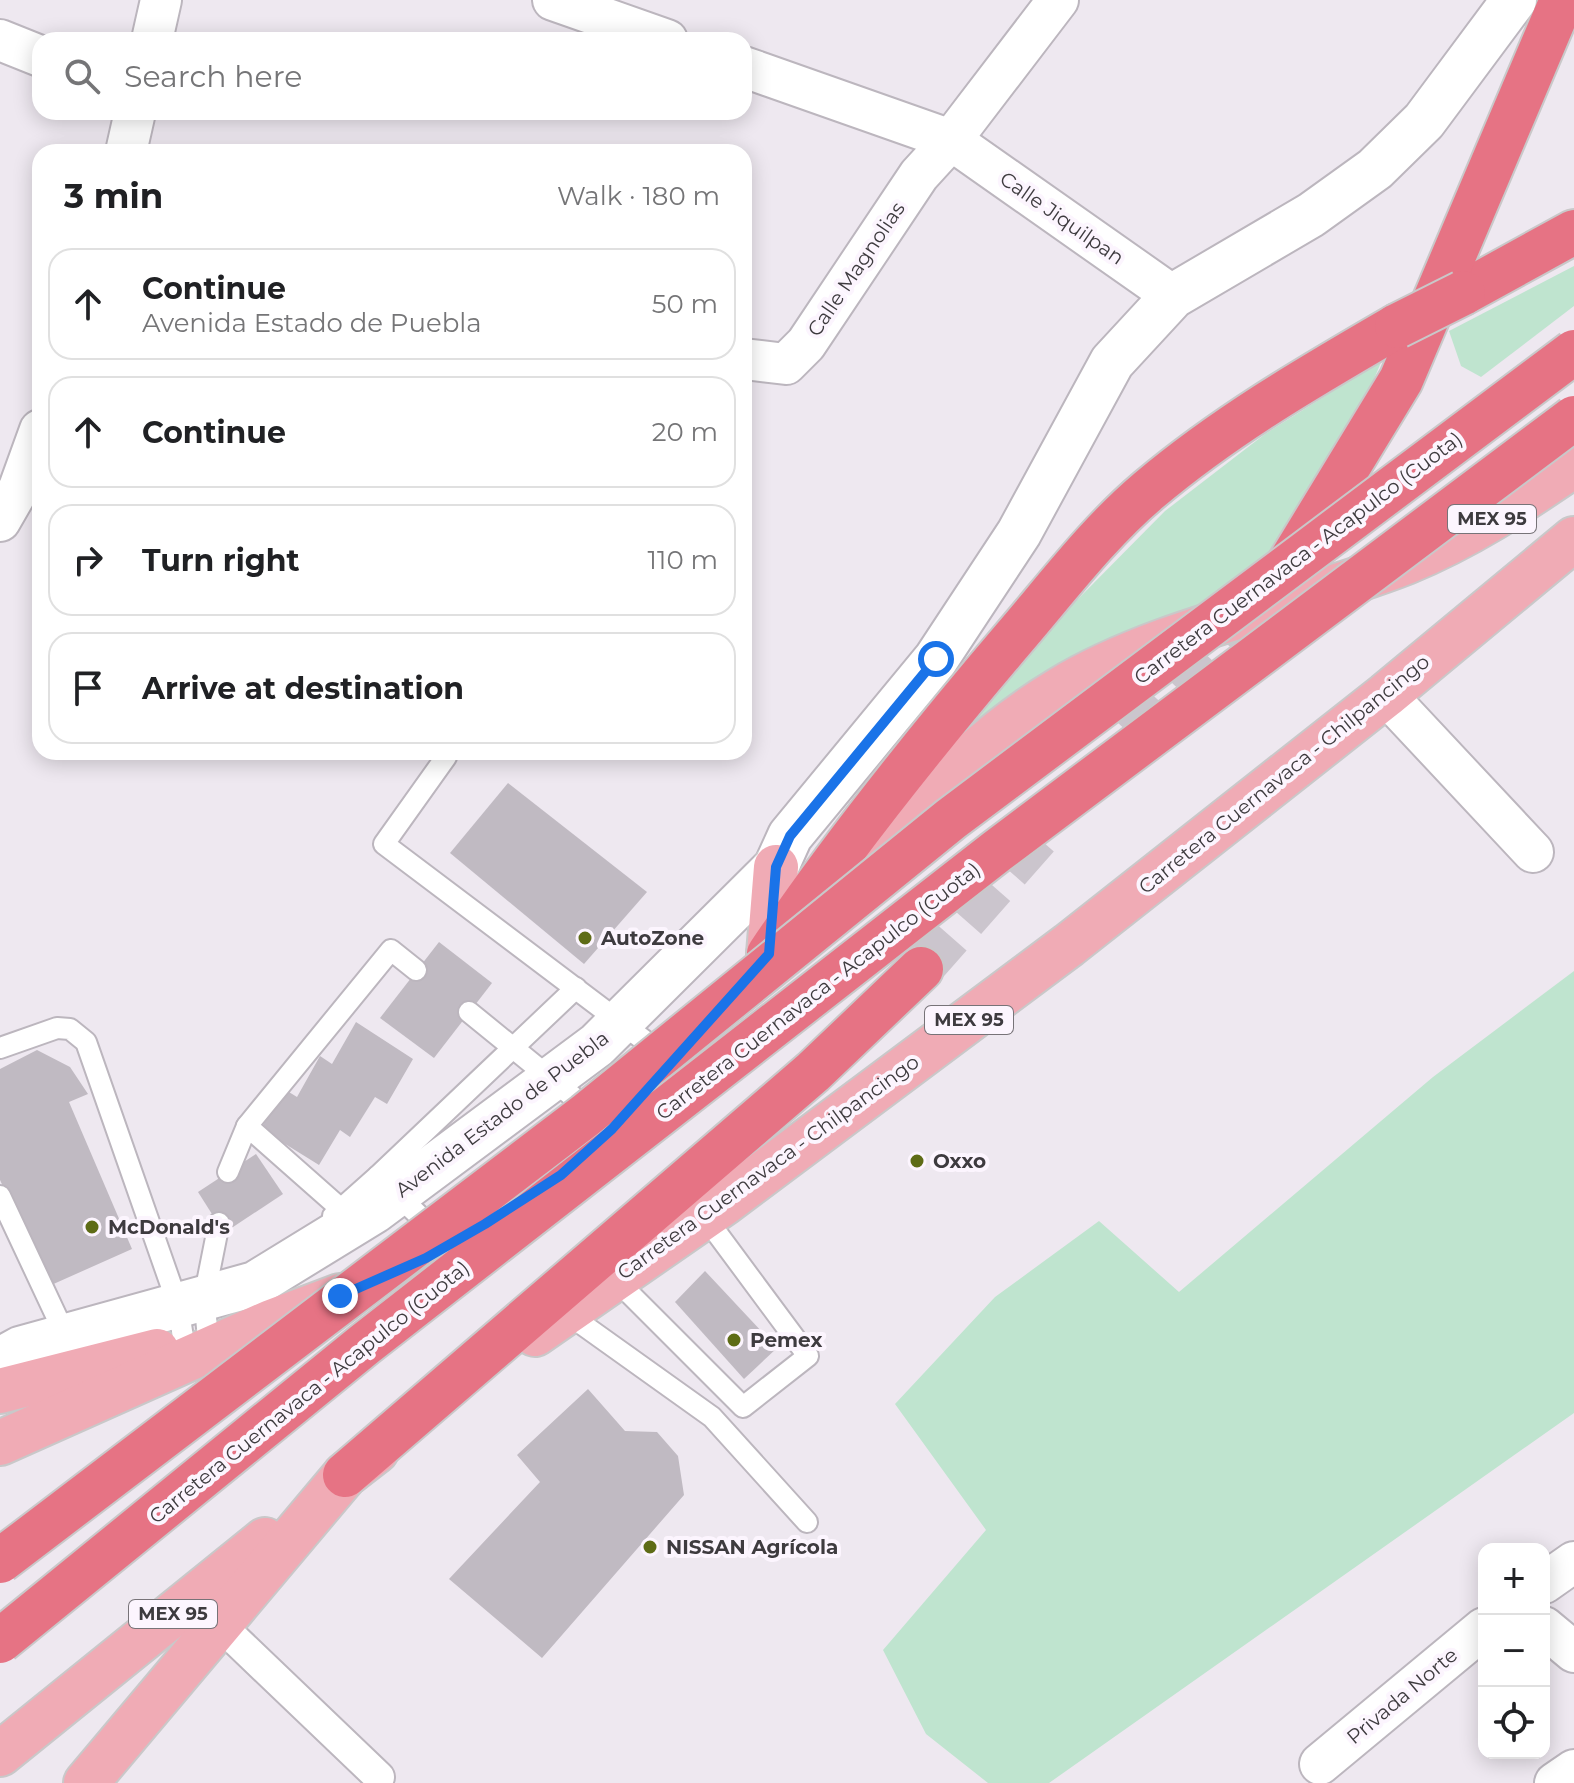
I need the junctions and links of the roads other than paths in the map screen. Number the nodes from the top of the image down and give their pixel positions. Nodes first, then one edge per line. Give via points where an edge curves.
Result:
1 (161, 0) edge
2 (553, 0) edge
3 (1058, 0) edge
4 (1514, 0) edge
5 (1562, 0) edge
6 (154, 32) edge
7 (644, 32) edge
8 (0, 40) edge
9 (32, 53) edge
10 (752, 70) edge
11 (133, 120) edge
12 (951, 140) junction
13 (128, 144) edge
14 (1574, 232) edge
15 (1173, 296) junction
16 (1574, 352) edge
17 (752, 360) edge
18 (1574, 361) edge
19 (1574, 418) edge
20 (32, 452) edge
21 (1574, 465) edge
22 (0, 521) edge
23 (1574, 539) edge
24 (1386, 695) junction
25 (444, 760) edge
26 (1533, 852) dead end
27 (776, 867) junction
28 (769, 954) junction
29 (921, 969) tunnel mouth
30 (416, 970) dead end
31 (576, 988) junction
32 (469, 1012) dead end
33 (621, 1022) junction
34 (0, 1048) edge
35 (514, 1048) junction
36 (674, 1063) junction
37 (551, 1079) junction
38 (247, 1126) junction
39 (612, 1129) junction
40 (228, 1172) dead end
41 (387, 1186) junction
42 (0, 1196) edge
43 (341, 1209) junction
44 (705, 1217) junction
45 (219, 1223) dead end
46 (450, 1245) junction
47 (614, 1278) junction
48 (263, 1303) junction
49 (565, 1312) junction
50 (193, 1321) junction
51 (73, 1354) junction
52 (0, 1360) edge
53 (0, 1391) edge
54 (0, 1443) edge
55 (345, 1475) junction
56 (807, 1522) dead end
57 (0, 1561) edge
58 (1574, 1562) edge
59 (1550, 1579) edge
60 (219, 1624) junction
61 (1550, 1632) edge
62 (1478, 1633) edge
63 (0, 1641) edge
64 (1574, 1652) edge
65 (1, 1753) edge
66 (1320, 1764) dead end
67 (1574, 1770) edge
68 (379, 1777) dead end
69 (86, 1783) edge
70 (1555, 1783) edge

1 - 6 street
2 - 7 street
3 - 12 street
4 - 15 street, Avenida Estado de Puebla via 1424,121 1375,169 1311,215
5 - 18 highway via 1401,380 1349,470 1271,586 1476,426
8 - 9 street
10 - 12 street, Calle Jiquilpan
11 - 13 street
12 - 15 street, Calle Jiquilpan
12 - 17 street, Calle Magnolias via 919,175 806,344 786,364
14 - 28 highway, bridge via 1304,379 1212,439 1146,492 1062,582 889,787
15 - 27 street, Avenida Estado de Puebla via 1112,362 1019,533 936,659 790,836
16 - 57 highway, Carretera Cuernavaca - Acapulco (Cuota), bridge via 951,819 586,1115
19 - 63 highway, Carretera Cuernavaca - Acapulco (Cuota), bridge via 997,851 365,1344
20 - 22 street
21 - 28 main road, MEX 95 via 1466,536 1403,563 1207,628 1060,689 962,766
23 - 24 main road, Carretera Cuernavaca - Chilpancingo / MEX 95
24 - 26 street
24 - 44 main road, Carretera Cuernavaca - Chilpancingo / MEX 95 via 1069,945
25 - 31 lane via 384,844
27 - 28 main road
27 - 33 street, Avenida Estado de Puebla
28 - 36 main road, MEX 95
29 - 55 highway via 813,1072
30 - 38 lane via 391,950
31 - 33 lane
31 - 35 lane
32 - 35 lane
33 - 36 lane
33 - 37 street, Avenida Estado de Puebla
34 - 50 lane via 57,1028 70,1029 86,1042
35 - 37 lane
35 - 41 lane
36 - 39 main road, MEX 95
37 - 39 lane
37 - 41 street, Avenida Estado de Puebla
38 - 40 lane
38 - 43 lane
39 - 46 main road, MEX 95 via 561,1175
41 - 43 lane
41 - 46 lane
41 - 48 street, Avenida Estado de Puebla
42 - 51 lane
43 - 48 lane
44 - 47 main road, Carretera Cuernavaca - Chilpancingo / MEX 95
44 - 47 lane via 808,1356 743,1407
45 - 50 lane
46 - 48 main road, MEX 95 via 355,1289
47 - 49 main road, Carretera Cuernavaca - Chilpancingo / MEX 95
48 - 50 main road, MEX 95
48 - 54 main road, MEX 95
49 - 55 main road, Carretera Cuernavaca - Chilpancingo / MEX 95
49 - 56 lane via 712,1417
50 - 51 main road, MEX 95
51 - 52 street via 20,1349
51 - 53 main road, MEX 95
55 - 60 main road, Carretera Cuernavaca - Chilpancingo / MEX 95
55 - 65 main road, MEX 95
58 - 59 street
60 - 68 street
60 - 69 main road, Carretera Cuernavaca - Chilpancingo / MEX 95
61 - 64 street
62 - 66 street, Privada Norte
67 - 70 street

